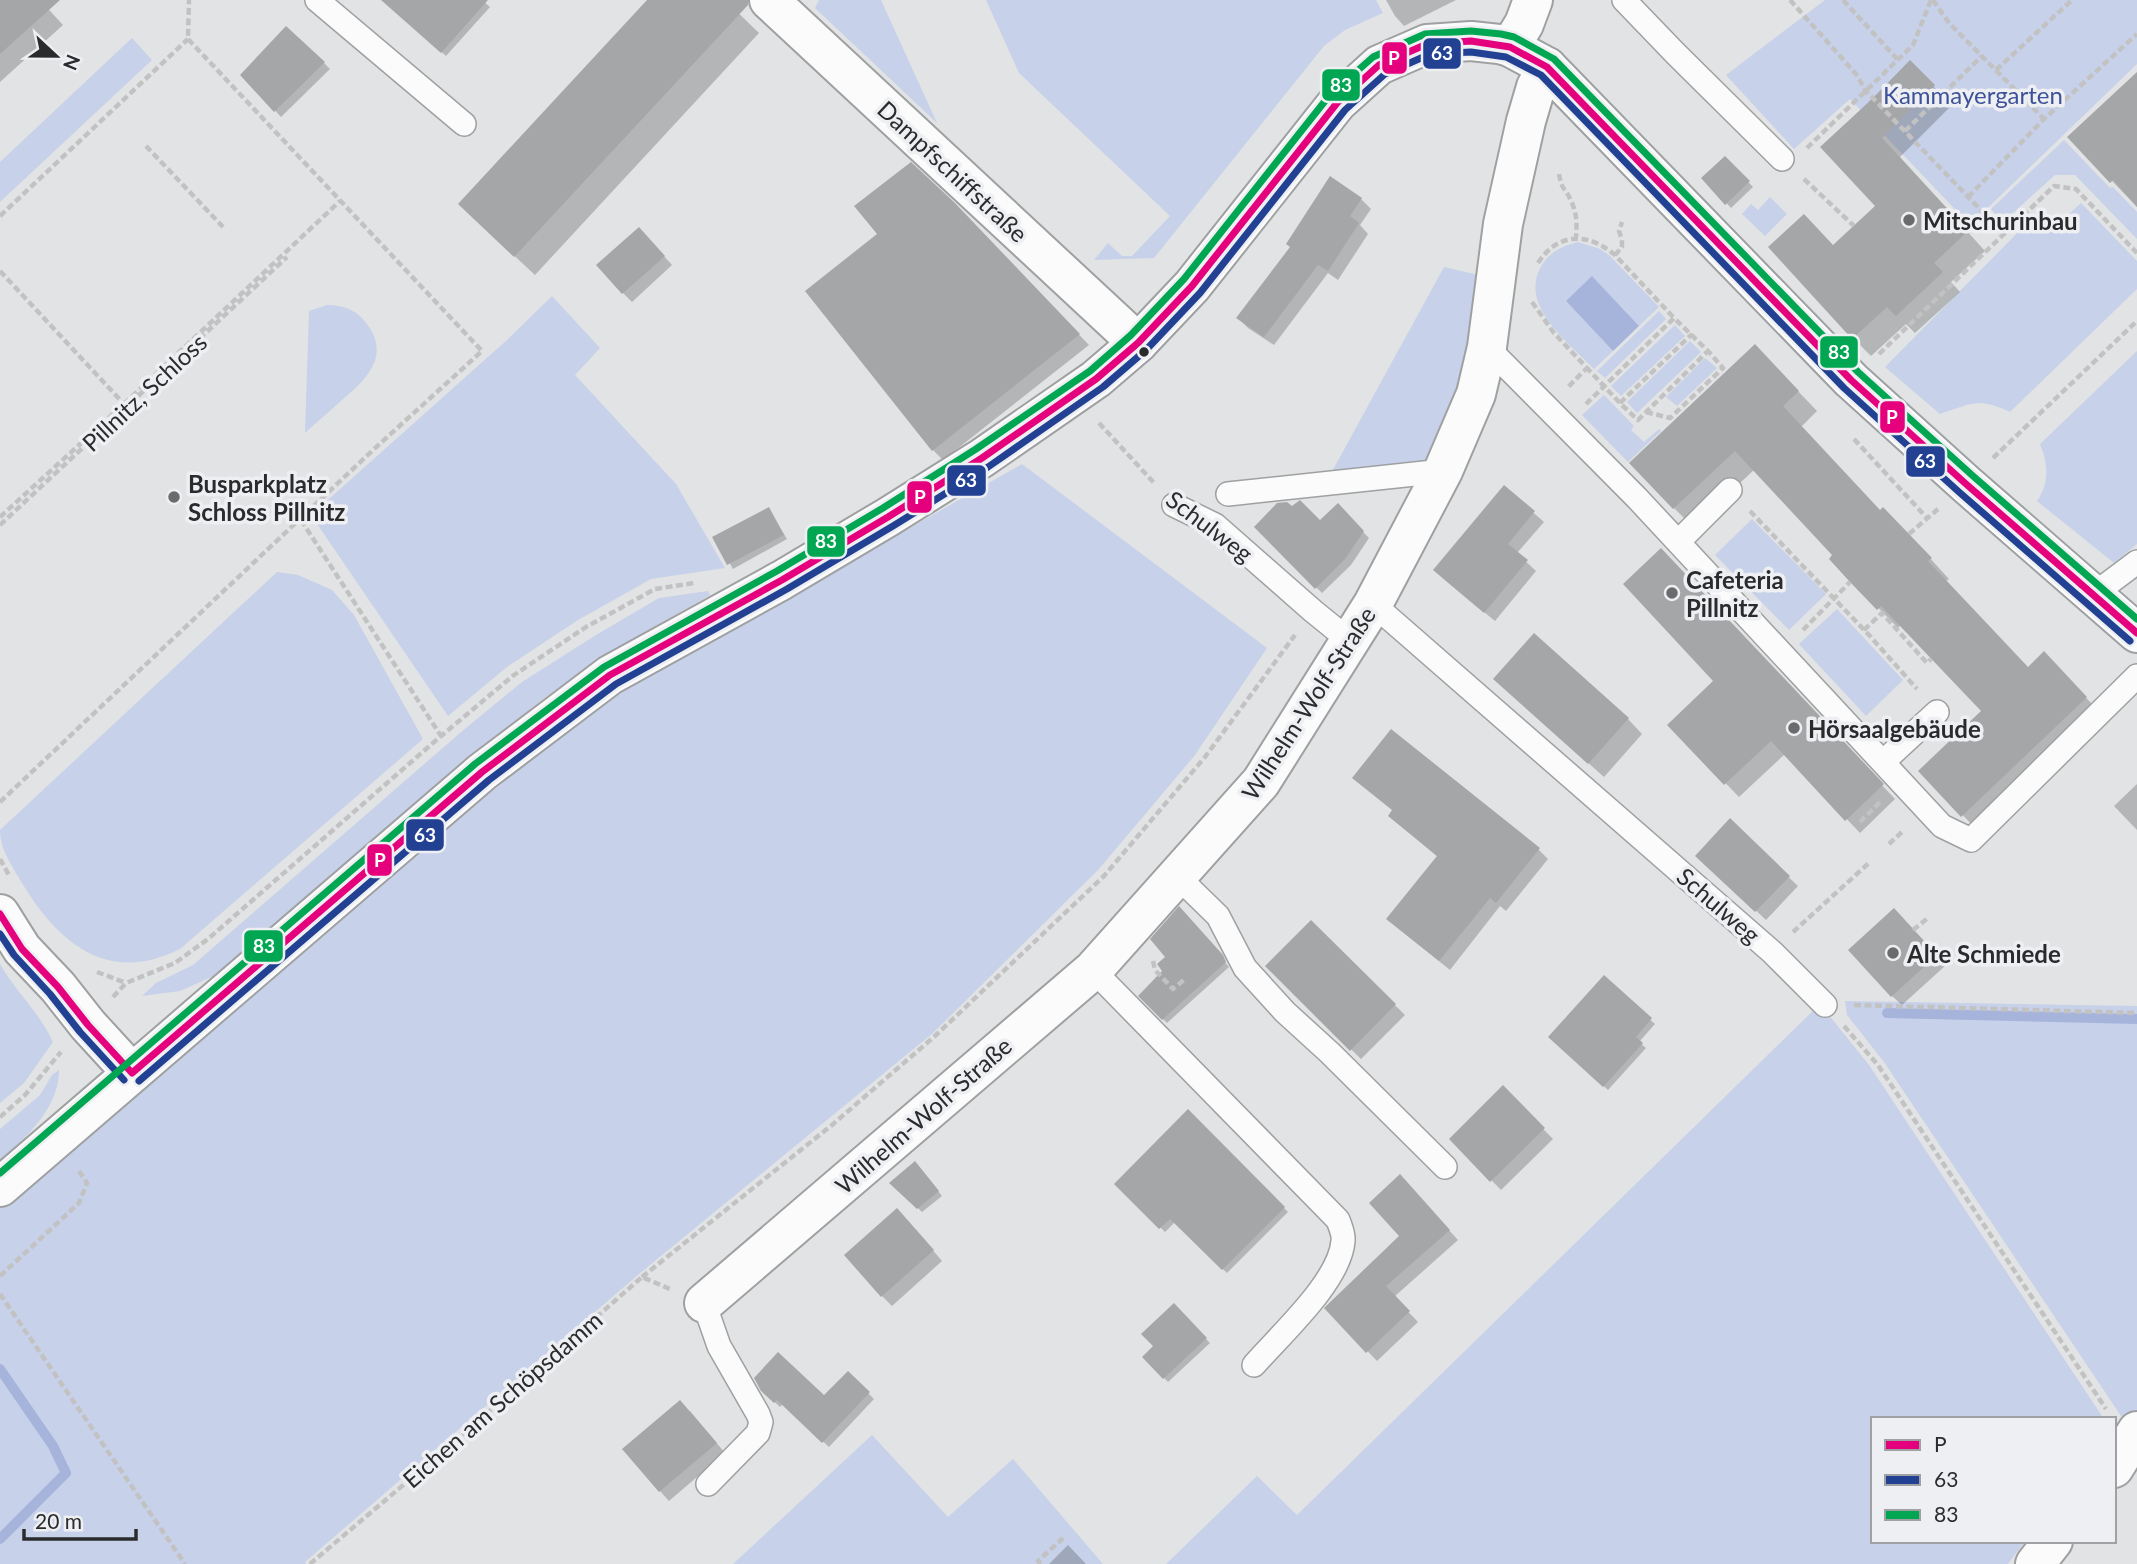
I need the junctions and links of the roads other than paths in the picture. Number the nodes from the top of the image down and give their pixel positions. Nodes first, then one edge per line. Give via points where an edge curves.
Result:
1 (317, 0) edge
2 (769, 0) edge
3 (1533, 0) edge
4 (1624, 0) edge
5 (1510, 47) junction
6 (1547, 67) junction
7 (464, 124) dead end
8 (1786, 162) road end
9 (1138, 343) junction
10 (1486, 347) junction
11 (1443, 471) junction
12 (1730, 490) dead end
13 (1228, 494) dead end
14 (1174, 505) road end
15 (1678, 542) junction
16 (2137, 562) edge
17 (2093, 595) junction
18 (1373, 604) junction
19 (2137, 633) edge
20 (1350, 641) junction
21 (2137, 677) edge
22 (1937, 712) dead end
23 (1883, 762) junction
24 (1178, 877) junction
25 (0, 914) edge
26 (1093, 970) junction
27 (1825, 1004) road end
28 (132, 1073) junction
29 (1445, 1167) dead end
30 (0, 1187) edge
31 (704, 1303) joint
32 (1254, 1364) dead end
33 (2137, 1432) edge
34 (2116, 1465) edge
35 (708, 1484) dead end
36 (2051, 1543) edge
37 (2035, 1564) edge

1 - 7 lane
2 - 9 main road, Dampfschiffstraße
3 - 5 main road
4 - 8 lane
5 - 6 main road
5 - 9 main road via 1471,41 1427,44 1379,65 1337,103 1192,286
6 - 10 main road, Wilhelm-Wolf-Straße via 1526,121 1503,224
6 - 17 main road via 1851,380
9 - 28 main road via 1074,396 982,458 782,580 610,675 482,772
10 - 11 main road, Wilhelm-Wolf-Straße via 1476,394
10 - 15 lane
11 - 13 lane
11 - 18 main road, Wilhelm-Wolf-Straße
12 - 15 lane
14 - 20 lane, Schulweg via 1215,525
15 - 23 lane
16 - 17 lane
17 - 19 main road
18 - 20 main road, Wilhelm-Wolf-Straße
18 - 27 lane, Schulweg via 1772,951
20 - 24 main road, Wilhelm-Wolf-Straße via 1261,782
21 - 23 lane via 1971,840 1942,826
22 - 23 lane
24 - 26 main road, Wilhelm-Wolf-Straße
24 - 29 lane via 1218,916 1245,968
25 - 28 main road via 22,949
26 - 31 main road, Wilhelm-Wolf-Straße
26 - 32 lane via 1338,1220 1344,1238 1329,1279
28 - 30 main road
31 - 35 lane via 719,1346 761,1422 758,1433
33 - 34 main road
36 - 37 main road

